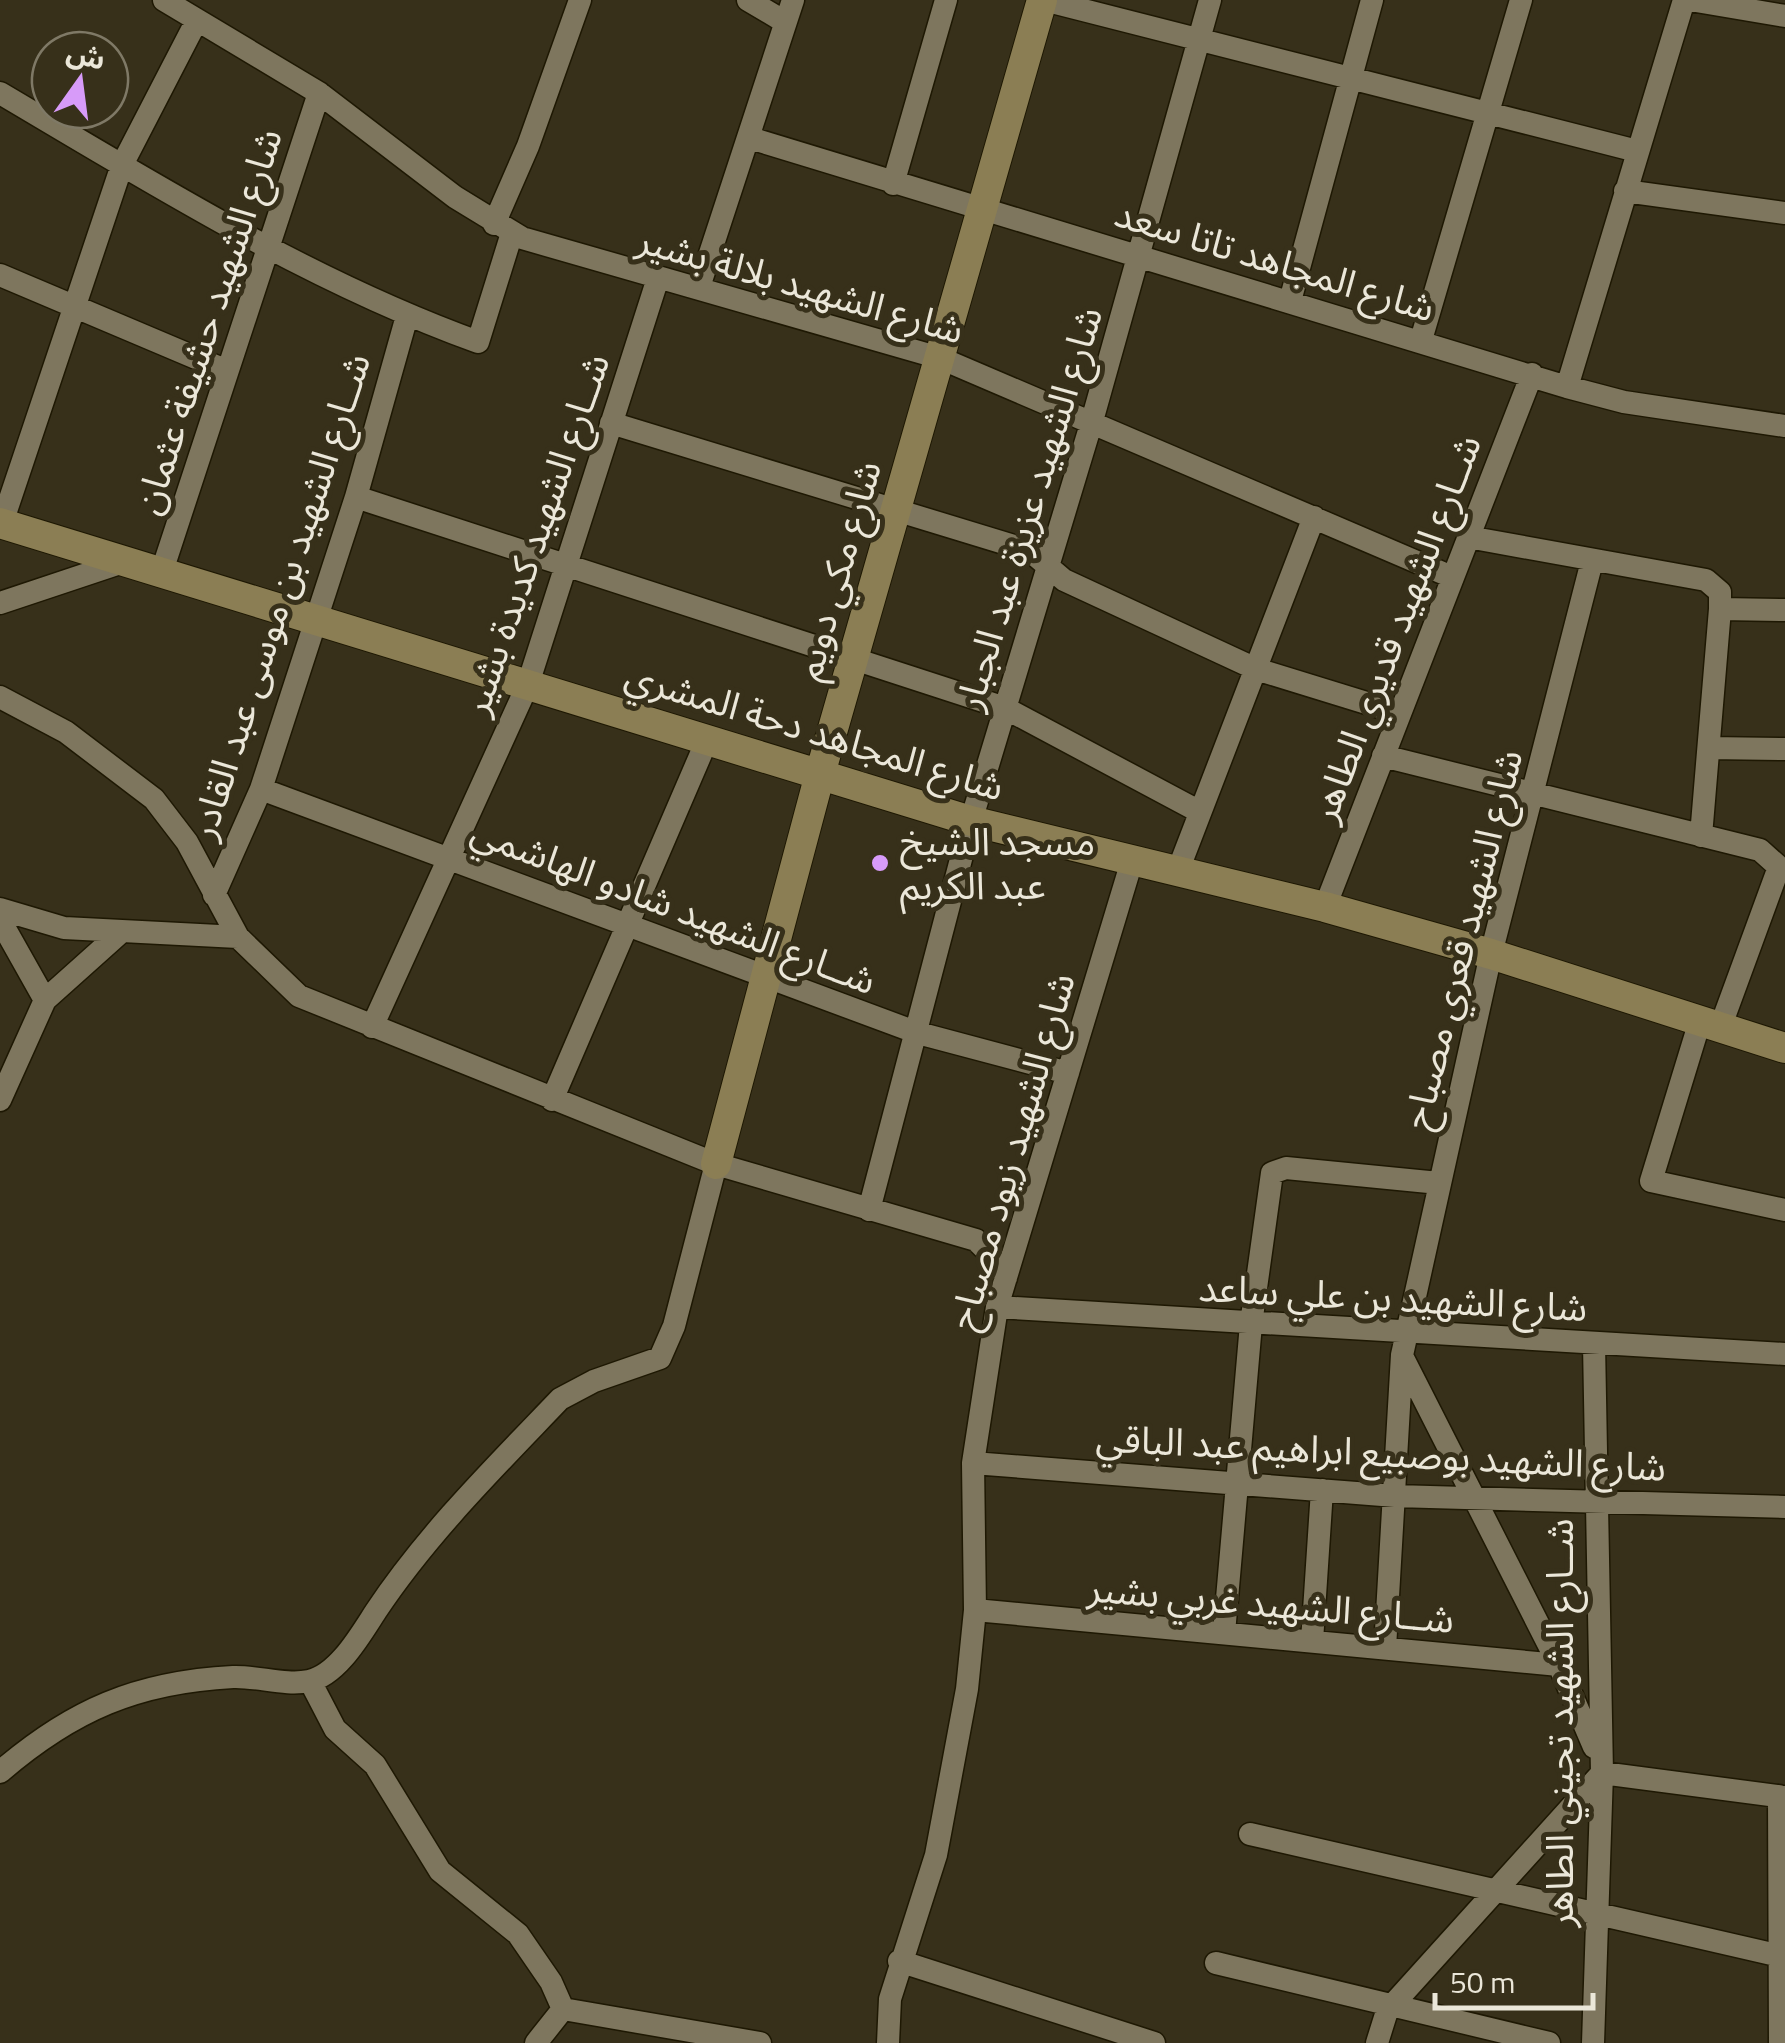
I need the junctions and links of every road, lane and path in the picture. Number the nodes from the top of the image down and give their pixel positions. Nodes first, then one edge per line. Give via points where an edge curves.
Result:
1 (164, 0) edge
2 (580, 0) edge
3 (748, 0) edge
4 (946, 0) edge
5 (1043, 0) edge
6 (1210, 0) edge
7 (1372, 0) edge
8 (1520, 0) edge
9 (1687, 0) edge
10 (789, 11) edge
11 (1785, 16) edge
12 (198, 20) junction
13 (1198, 40) junction
14 (1352, 80) junction
15 (0, 93) edge
16 (319, 93) junction
17 (1489, 112) junction
18 (750, 138) junction
19 (1637, 151) junction
20 (122, 165) junction
21 (892, 184) junction
22 (1624, 192) junction
23 (981, 210) junction
24 (1785, 213) edge
25 (503, 228) junction
26 (267, 248) junction
27 (1138, 256) junction
28 (0, 276) edge
29 (658, 278) junction
30 (699, 288) junction
31 (1290, 301) junction
32 (74, 306) junction
33 (407, 316) junction
34 (1421, 340) junction
35 (940, 358) junction
36 (227, 371) junction
37 (1532, 374) junction
38 (1567, 387) junction
39 (1092, 421) junction
40 (612, 423) junction
41 (1785, 426) edge
42 (356, 498) junction
43 (896, 512) junction
44 (1314, 517) junction
45 (1, 523) edge
46 (1468, 538) junction
47 (126, 561) junction
48 (1592, 561) junction
49 (1049, 563) junction
50 (564, 567) junction
51 (162, 571) junction
52 (1452, 577) junction
53 (0, 603) edge
54 (1720, 609) junction
55 (1785, 610) edge
56 (316, 620) junction
57 (853, 657) junction
58 (1256, 668) junction
59 (528, 684) junction
60 (0, 696) edge
61 (1004, 708) junction
62 (1400, 713) junction
63 (707, 740) junction
64 (1709, 748) junction
65 (1785, 749) edge
66 (1382, 756) junction
67 (820, 774) junction
68 (261, 789) junction
69 (1533, 793) junction
70 (1200, 812) junction
71 (970, 821) junction
72 (1701, 836) junction
73 (449, 858) junction
74 (1132, 861) junction
75 (1177, 872) junction
76 (214, 895) junction
77 (0, 908) edge
78 (1324, 908) junction
79 (0, 920) edge
80 (629, 928) junction
81 (122, 932) junction
82 (238, 937) junction
83 (1491, 954) junction
84 (768, 977) junction
85 (45, 1000) junction
86 (1710, 1024) junction
87 (372, 1028) junction
88 (918, 1034) junction
89 (1785, 1048) edge
90 (1068, 1074) junction
91 (0, 1100) edge
92 (552, 1100) junction
93 (716, 1164) junction
94 (1439, 1183) junction
95 (868, 1210) junction
96 (1785, 1210) edge
97 (1006, 1278) junction
98 (997, 1307) junction
99 (1251, 1324) junction
100 (1594, 1344) junction
101 (1404, 1345) junction
102 (1785, 1354) edge
103 (973, 1463) junction
104 (1234, 1483) junction
105 (1322, 1490) junction
106 (1395, 1496) junction
107 (1476, 1500) junction
108 (1595, 1500) junction
109 (1785, 1508) edge
110 (975, 1610) junction
111 (1224, 1634) junction
112 (1312, 1641) junction
113 (1385, 1648) junction
114 (1559, 1666) junction
115 (310, 1681) junction
116 (0, 1772) edge
117 (1602, 1773) junction
118 (1782, 1796) edge
119 (1250, 1834) dead end
120 (1494, 1893) junction
121 (1594, 1916) junction
122 (1782, 1957) edge
123 (899, 1961) junction
124 (1216, 1964) dead end
125 (1391, 2006) junction
126 (563, 2009) junction
127 (536, 2043) edge
128 (760, 2043) edge
129 (888, 2043) edge
130 (1154, 2043) edge
131 (1376, 2043) edge
132 (1549, 2043) edge
133 (1592, 2043) edge
134 (1780, 2043) edge

1 - 12 street, شارع الشهيد بلالة بشير
2 - 25 street
3 - 10 street
4 - 21 street
5 - 13 street
5 - 23 street, شارع مكي دويم
6 - 13 street, شارع الشهيد عزيزة عبد الجبار
7 - 14 street
8 - 17 street
9 - 11 street
9 - 19 street
10 - 18 street
12 - 16 street, شارع الشهيد بلالة بشير
12 - 20 street
13 - 14 street
13 - 27 street, شارع الشهيد عزيزة عبد الجبار
14 - 17 street
14 - 31 street
15 - 20 street
16 - 25 street, شارع الشهيد بلالة بشير
16 - 26 street, شارع الشهيد حشيفة عثمان
17 - 19 street
17 - 34 street
18 - 21 street, شارع المجاهد تاتا سعد
18 - 30 street
19 - 22 street
20 - 26 street
20 - 32 street
21 - 23 street, شارع المجاهد تاتا سعد
22 - 24 street
22 - 38 street
23 - 27 street, شارع المجاهد تاتا سعد
23 - 35 street, شارع مكي دويم
25 - 29 street, شارع الشهيد بلالة بشير
25 - 33 street via 478,342
26 - 33 street
26 - 36 street, شارع الشهيد حشيفة عثمان
27 - 31 street, شارع المجاهد تاتا سعد
27 - 39 street, شارع الشهيد عزيزة عبد الجبار
28 - 32 street
29 - 30 street, شارع الشهيد بلالة بشير
29 - 40 street, شــارع الشهيد كديدة بشير
30 - 35 street, شارع الشهيد بلالة بشير
31 - 34 street, شارع المجاهد تاتا سعد
32 - 36 street
32 - 45 street
33 - 42 street, شــارع الشهيد بن موسى عبد القادر
34 - 37 street, شارع المجاهد تاتا سعد
35 - 39 street, شارع الشهيد بلالة بشير
35 - 43 street, شارع مكي دويم
36 - 51 street, شارع الشهيد حشيفة عثمان
37 - 38 street, شارع المجاهد تاتا سعد
37 - 46 street, شــارع الشهيد قديري الطاهر
38 - 41 street, شارع المجاهد تاتا سعد
39 - 44 street, شارع الشهيد بلالة بشير
39 - 49 street, شارع الشهيد عزيزة عبد الجبار
40 - 43 street
40 - 50 street, شــارع الشهيد كديدة بشير
42 - 50 street
42 - 56 street, شــارع الشهيد بن موسى عبد القادر
43 - 49 street via 1030,551
43 - 57 street, شارع مكي دويم
44 - 52 street, شارع الشهيد بلالة بشير
44 - 58 street
45 - 47 street, شارع المجاهد دحة المشري
46 - 48 street
46 - 52 street, شــارع الشهيد قديري الطاهر
47 - 51 street, شارع المجاهد دحة المشري
47 - 53 street
48 - 54 street via 1706,580 1720,592
48 - 69 street, شارع الشهيد قعري مصباح
49 - 58 street via 1064,580
49 - 61 street, شارع الشهيد عزيزة عبد الجبار
50 - 57 street
50 - 59 street, شــارع الشهيد كديدة بشير
51 - 56 street, شارع المجاهد دحة المشري
52 - 62 street, شــارع الشهيد قديري الطاهر
54 - 55 street
54 - 64 street
56 - 59 street, شارع المجاهد دحة المشري
56 - 68 street, شــارع الشهيد بن موسى عبد القادر
57 - 61 street
57 - 67 street, شارع مكي دويم
58 - 62 street
58 - 70 street
59 - 63 street, شارع المجاهد دحة المشري
59 - 73 street, شــارع الشهيد كديدة بشير
60 - 76 street via 66,732 154,799 187,842
61 - 70 street
61 - 71 street, شارع الشهيد عزيزة عبد الجبار
62 - 66 street, شــارع الشهيد قديري الطاهر
63 - 67 street, شارع المجاهد دحة المشري
63 - 80 street
64 - 65 street
64 - 72 street
66 - 69 street
66 - 78 street, شــارع الشهيد قديري الطاهر
67 - 71 street, شارع المجاهد دحة المشري
67 - 84 street, شارع مكي دويم
68 - 73 street, شــارع الشهيد شادو الهاشمي
68 - 76 street, شــارع الشهيد بن موسى عبد القادر
69 - 72 street
69 - 83 street, شارع الشهيد قعري مصباح
70 - 75 street
71 - 74 street, شارع المجاهد دحة المشري
71 - 88 street, شارع الشهيد عزيزة عبد الجبار
72 - 86 street via 1760,850 1779,868
73 - 80 street, شــارع الشهيد شادو الهاشمي
73 - 87 street, شــارع الشهيد كديدة بشير
74 - 75 street, شارع المجاهد دحة المشري
74 - 90 street, شارع الشهيد زيود مصباح
75 - 78 street, شارع المجاهد دحة المشري
76 - 82 street
77 - 81 street via 64,928
78 - 83 street, شارع المجاهد دحة المشري
79 - 85 street
80 - 84 street, شــارع الشهيد شادو الهاشمي
80 - 92 street
81 - 82 street
81 - 85 street
82 - 87 street via 299,996
83 - 86 street, شارع المجاهد دحة المشري
83 - 94 street, شارع الشهيد قعري مصباح
84 - 88 street, شــارع الشهيد شادو الهاشمي
84 - 93 street, شارع مكي دويم
85 - 91 street
86 - 89 street, شارع المجاهد دحة المشري
86 - 96 street via 1651,1180
87 - 92 street
88 - 90 street, شــارع الشهيد شادو الهاشمي
88 - 95 street, شارع الشهيد عزيزة عبد الجبار
90 - 97 street, شارع الشهيد زيود مصباح
92 - 93 street
93 - 95 street
93 - 115 street via 660,1358 560,1400 405,1567 338,1662
94 - 99 street via 1286,1168 1272,1173
94 - 101 street, شارع الشهيد قعري مصباح
95 - 97 street via 976,1240
97 - 98 street, شارع الشهيد زيود مصباح
98 - 99 street, شارع الشهيد بن علي ساعد
98 - 103 street, شارع الشهيد زيود مصباح
99 - 101 street, شارع الشهيد بن علي ساعد
99 - 104 street
100 - 101 street, شارع الشهيد بن علي ساعد
100 - 102 street, شارع الشهيد بن علي ساعد
100 - 108 street, شــارع الشهيد تجيني الطاهر
101 - 106 street, شارع الشهيد قعري مصباح
101 - 107 street
103 - 104 street, شارع الشهيد بوصبيع ابراهيم عبد الباقي
103 - 110 street, شارع الشهيد زيود مصباح
104 - 105 street, شارع الشهيد بوصبيع ابراهيم عبد الباقي
104 - 111 street
105 - 106 street, شارع الشهيد بوصبيع ابراهيم عبد الباقي
105 - 112 street
106 - 107 street, شارع الشهيد بوصبيع ابراهيم عبد الباقي
106 - 113 street, شارع الشهيد قعري مصباح
107 - 108 street, شارع الشهيد بوصبيع ابراهيم عبد الباقي
107 - 114 street
108 - 109 street, شارع الشهيد بوصبيع ابراهيم عبد الباقي
108 - 117 street, شــارع الشهيد تجيني الطاهر
110 - 111 street, شــارع الشهيد غربي بشير
110 - 123 street, شارع الشهيد زيود مصباح via 949,1797
111 - 112 street, شــارع الشهيد غربي بشير
112 - 113 street, شــارع الشهيد غربي بشير
113 - 114 street, شــارع الشهيد غربي بشير
114 - 117 street
115 - 116 street via 236,1677 114,1699 46,1732
115 - 126 street via 334,1729 374,1765 440,1870 518,1934
117 - 118 street
117 - 120 street
117 - 121 street, شــارع الشهيد تجيني الطاهر
118 - 122 street
119 - 120 street
120 - 121 street
120 - 125 street
121 - 122 street
121 - 133 street, شــارع الشهيد تجيني الطاهر
122 - 134 street
123 - 129 street, شارع الشهيد زيود مصباح
123 - 130 street
124 - 125 street
125 - 131 street
125 - 132 street
126 - 127 street
126 - 128 street

